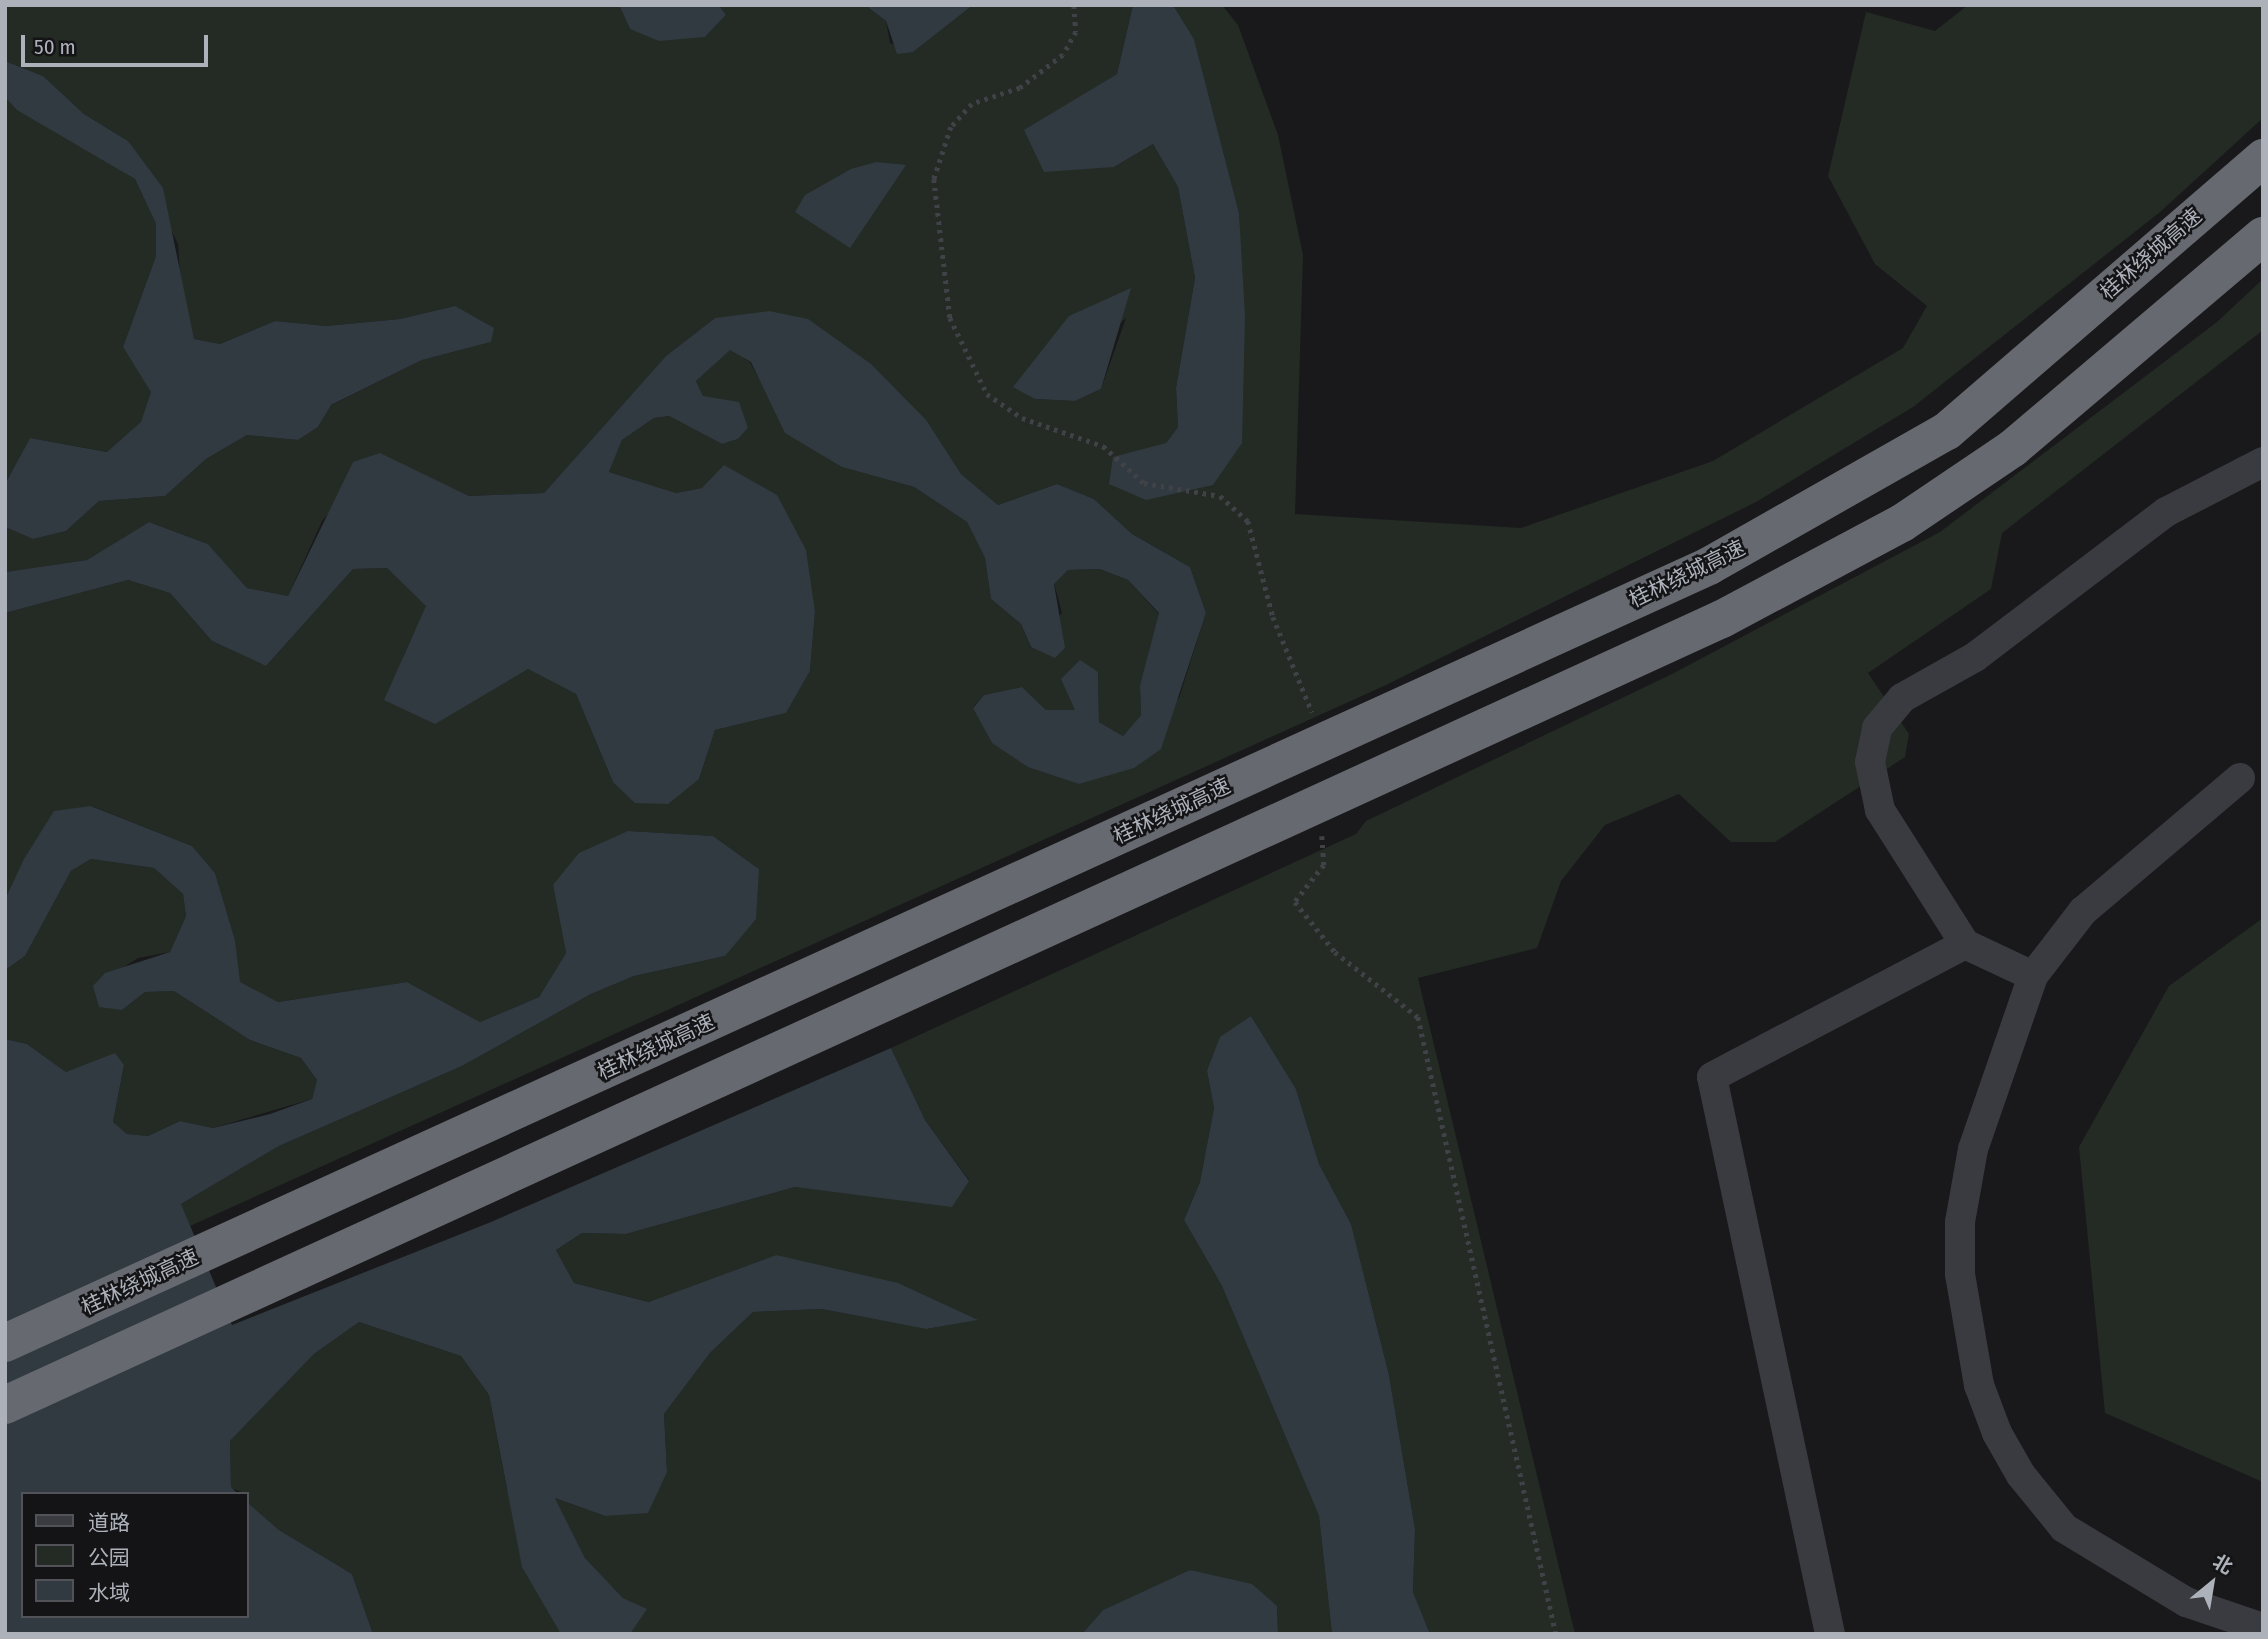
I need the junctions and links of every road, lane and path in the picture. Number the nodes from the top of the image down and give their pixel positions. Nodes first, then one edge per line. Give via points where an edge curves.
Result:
1 (2263, 158) edge
2 (2263, 236) edge
3 (2263, 462) edge
4 (2241, 778) dead end
5 (1965, 944) junction
6 (2033, 975) junction
7 (5, 1343) edge
8 (5, 1405) edge
9 (2263, 1628) edge
10 (1830, 1634) edge

1 - 7 highway, 桂林绕城高速, bridge via 1947,431 1709,566
2 - 8 highway, bridge via 2013,448 1902,523 1722,619
3 - 5 street via 2166,512 1975,657 1902,698 1883,717 1870,750 1880,810
4 - 6 street via 2083,911
5 - 6 street
5 - 10 street via 1712,1077
6 - 9 street via 1973,1149 1960,1222 1960,1274 1979,1385 2021,1475 2064,1528 2186,1602

